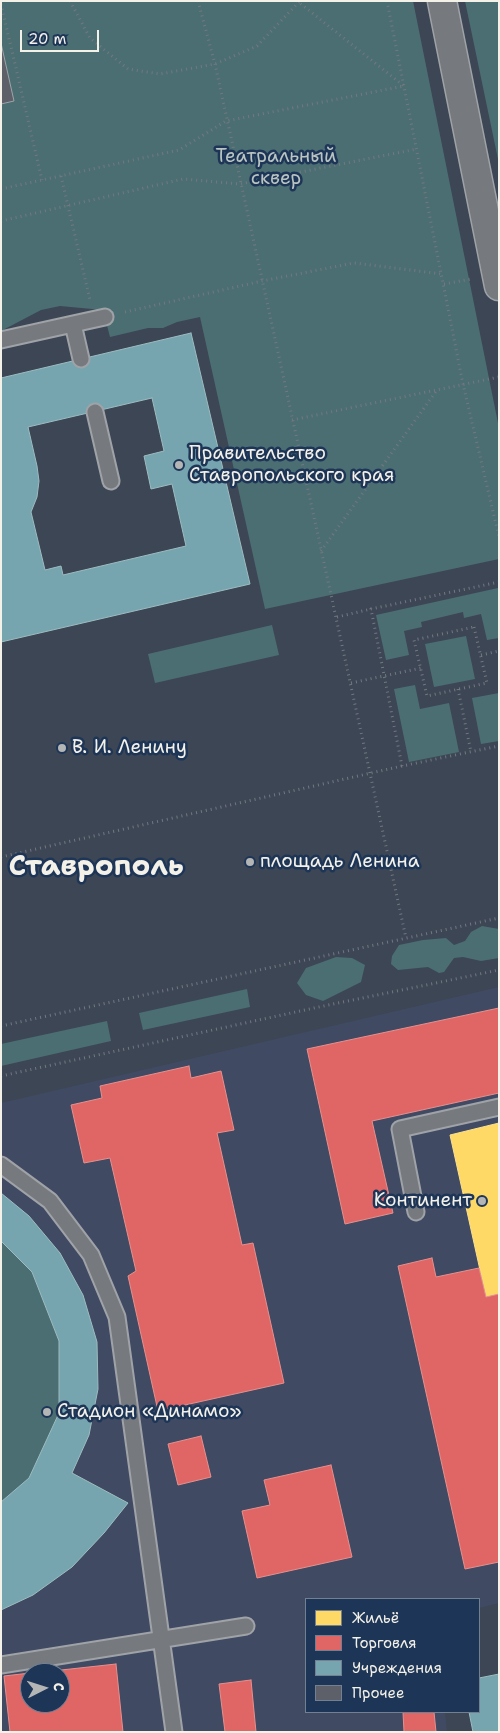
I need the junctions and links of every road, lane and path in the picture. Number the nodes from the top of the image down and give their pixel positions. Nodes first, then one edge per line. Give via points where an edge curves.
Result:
1 (70, 1) edge
2 (198, 1) edge
3 (387, 1) edge
4 (442, 1) edge
5 (299, 2) edge
6 (1, 4) edge
7 (215, 64) junction
8 (404, 86) junction
9 (226, 120) junction
10 (417, 149) junction
11 (61, 176) junction
12 (42, 180) junction
13 (240, 184) junction
14 (1, 188) edge
15 (68, 206) junction
16 (1, 221) edge
17 (442, 274) junction
18 (498, 279) edge
19 (262, 281) junction
20 (99, 318) junction
21 (72, 324) junction
22 (1, 340) edge
23 (81, 359) dead end
24 (499, 377) edge
25 (463, 384) junction
26 (437, 390) junction
27 (95, 412) dead end
28 (292, 420) junction
29 (111, 481) dead end
30 (499, 537) edge
31 (321, 551) junction
32 (499, 582) edge
33 (371, 609) junction
34 (336, 617) junction
35 (499, 651) edge
36 (481, 655) junction
37 (421, 668) junction
38 (384, 676) junction
39 (351, 683) junction
40 (458, 689) junction
41 (499, 746) edge
42 (471, 752) junction
43 (402, 766) junction
44 (370, 773) junction
45 (1, 857) edge
46 (499, 918) edge
47 (406, 938) junction
48 (499, 970) edge
49 (1, 1026) edge
50 (1, 1076) edge
51 (499, 1107) edge
52 (1, 1165) edge
53 (416, 1212) dead end
54 (246, 1626) dead end
55 (162, 1640) junction
56 (1, 1665) edge
57 (174, 1732) edge

1 - 7 path via 90,38 128,69 160,74
2 - 7 path
3 - 8 path
4 - 18 main road
5 - 7 path via 257,46
5 - 8 path
6 - 12 path
7 - 9 path
8 - 9 path
8 - 10 path
9 - 11 path via 179,150
9 - 13 path
10 - 13 path
10 - 17 path
11 - 12 path
11 - 15 path
12 - 14 path
13 - 15 path via 183,180
13 - 19 path
15 - 16 path
15 - 20 path
17 - 19 path via 354,262
17 - 25 path
19 - 20 path
19 - 28 path
20 - 21 lane
21 - 22 lane
21 - 23 lane
24 - 25 path
25 - 26 path
25 - 30 path
26 - 28 path
26 - 31 path
27 - 29 lane
28 - 31 path
31 - 34 path
32 - 33 path
33 - 34 path
33 - 38 path
34 - 39 path
35 - 36 path
36 - 37 path via 474,627 414,640
36 - 40 path via 487,683
37 - 38 path
37 - 40 path via 426,696
38 - 39 path
38 - 43 path
39 - 44 path
40 - 42 path
41 - 42 path
42 - 43 path
43 - 44 path
44 - 45 path
44 - 47 path
46 - 47 path
47 - 49 path
48 - 50 path
51 - 53 lane via 400,1129
52 - 55 lane via 50,1200 92,1256 117,1318
54 - 55 lane
55 - 56 lane
55 - 57 lane

